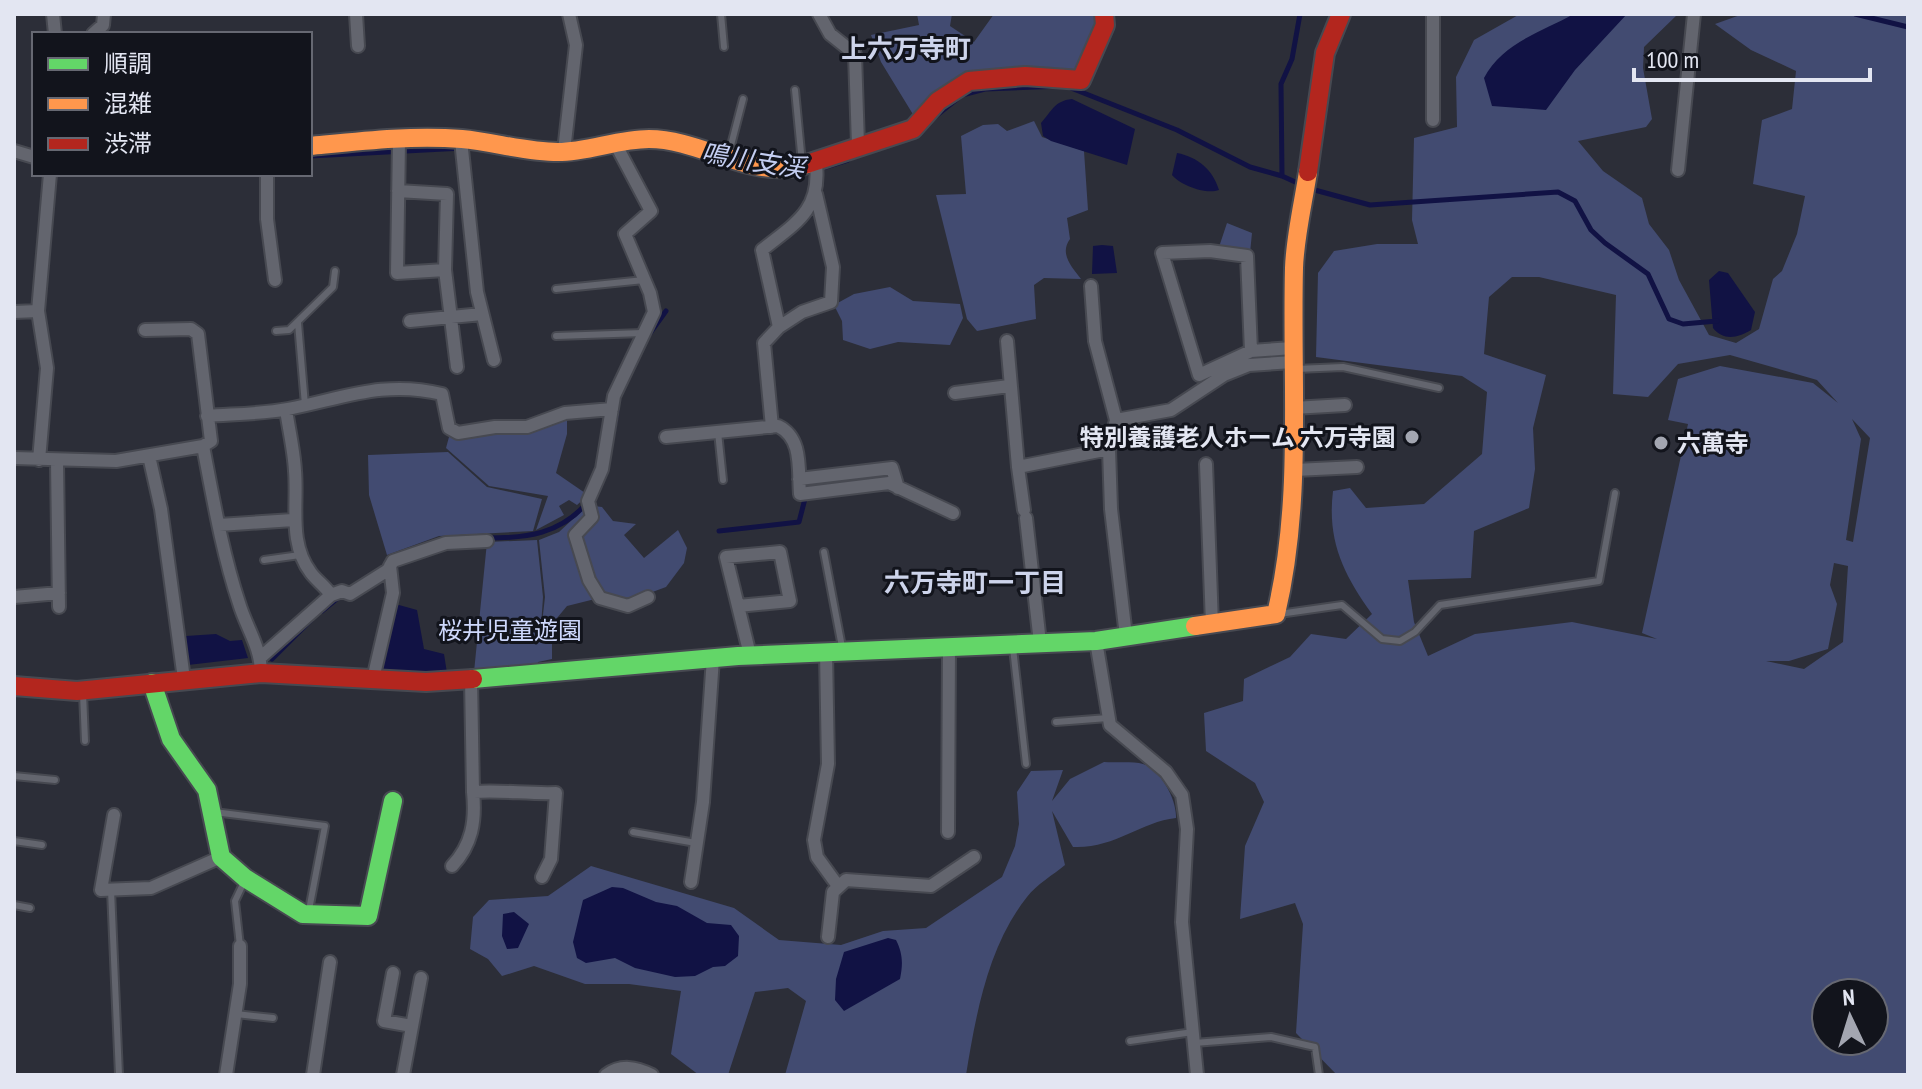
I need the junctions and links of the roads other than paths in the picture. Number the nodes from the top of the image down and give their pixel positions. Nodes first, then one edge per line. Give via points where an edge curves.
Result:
1 (104, 14) edge
2 (356, 14) edge
3 (569, 14) edge
4 (721, 14) edge
5 (819, 14) edge
6 (1104, 14) edge
7 (1341, 14) edge
8 (1433, 14) edge
9 (1694, 14) edge
10 (95, 32) edge
11 (358, 46) dead end
12 (724, 47) dead end
13 (795, 90) dead end
14 (743, 99) dead end
15 (1433, 120) dead end
16 (399, 139) junction
17 (858, 145) junction
18 (312, 146) edge
19 (462, 146) junction
20 (617, 148) junction
21 (564, 151) junction
22 (730, 156) junction
23 (1678, 170) dead end
24 (810, 174) junction
25 (50, 176) edge
26 (267, 176) edge
27 (398, 191) junction
28 (445, 270) junction
29 (335, 271) dead end
30 (275, 280) dead end
31 (645, 280) junction
32 (1091, 286) dead end
33 (556, 289) dead end
34 (38, 311) junction
35 (14, 312) edge
36 (482, 314) junction
37 (451, 319) junction
38 (410, 321) dead end
39 (298, 323) junction
40 (779, 327) junction
41 (145, 330) dead end
42 (276, 331) dead end
43 (643, 333) junction
44 (556, 336) dead end
45 (1007, 341) dead end
46 (1251, 351) junction
47 (494, 360) dead end
48 (1292, 360) junction
49 (457, 367) dead end
50 (1009, 386) junction
51 (1439, 388) dead end
52 (955, 393) dead end
53 (305, 405) junction
54 (1345, 405) dead end
55 (1293, 408) junction
56 (612, 409) junction
57 (286, 410) junction
58 (207, 416) junction
59 (1116, 420) junction
60 (772, 427) junction
61 (718, 432) junction
62 (666, 437) dead end
63 (203, 446) junction
64 (1109, 449) junction
65 (149, 456) junction
66 (14, 458) edge
67 (39, 460) junction
68 (57, 462) junction
69 (1206, 464) dead end
70 (1018, 467) junction
71 (1357, 467) dead end
72 (1295, 470) junction
73 (723, 480) dead end
74 (1615, 493) dead end
75 (953, 513) dead end
76 (293, 520) junction
77 (219, 525) junction
78 (487, 541) dead end
79 (824, 552) dead end
80 (303, 555) junction
81 (264, 560) dead end
82 (390, 566) junction
83 (59, 593) junction
84 (331, 595) junction
85 (14, 597) edge
86 (648, 597) dead end
87 (738, 606) junction
88 (59, 607) dead end
89 (1276, 614) junction
90 (1212, 624) junction
91 (1126, 636) junction
92 (1096, 641) junction
93 (1040, 643) junction
94 (1012, 644) junction
95 (949, 647) junction
96 (834, 652) junction
97 (750, 655) junction
98 (713, 658) junction
99 (261, 665) junction
100 (184, 679) junction
101 (373, 679) junction
102 (471, 679) junction
103 (152, 683) junction
104 (14, 686) edge
105 (83, 690) junction
106 (1109, 718) junction
107 (1056, 722) dead end
108 (85, 741) dead end
109 (1026, 764) dead end
110 (14, 776) edge
111 (55, 780) dead end
112 (473, 792) junction
113 (393, 801) dead end
114 (214, 812) junction
115 (114, 815) dead end
116 (633, 832) dead end
117 (948, 832) dead end
118 (14, 841) edge
119 (697, 843) junction
120 (42, 845) dead end
121 (221, 857) junction
122 (974, 857) dead end
123 (452, 866) dead end
124 (542, 877) dead end
125 (245, 878) junction
126 (691, 882) dead end
127 (838, 886) junction
128 (111, 890) junction
129 (14, 905) edge
130 (30, 908) dead end
131 (309, 914) junction
132 (828, 937) dead end
133 (240, 946) joint
134 (330, 962) dead end
135 (393, 973) dead end
136 (421, 978) dead end
137 (233, 1014) junction
138 (273, 1018) dead end
139 (412, 1026) junction
140 (1194, 1038) junction
141 (1130, 1041) dead end
142 (119, 1075) edge
143 (226, 1075) edge
144 (313, 1075) edge
145 (403, 1075) edge
146 (606, 1075) edge
147 (652, 1075) edge
148 (1197, 1075) edge
149 (1319, 1075) edge

1 - 10 street
2 - 11 street
3 - 21 street via 576,45
4 - 12 lane
5 - 17 street via 830,34 855,54
6 - 17 street via 1105,25 1081,80 968,81 923,113 913,129
7 - 48 street via 1325,53 1311,143 1298,239
8 - 15 street
9 - 23 street
13 - 24 lane
14 - 22 lane
16 - 18 street
16 - 19 street
16 - 27 street
17 - 24 street
19 - 21 street
19 - 36 street
20 - 21 street
20 - 22 street via 669,141
20 - 31 street via 651,211 625,234
22 - 24 street via 753,167
24 - 40 street via 805,215 762,250
24 - 40 street via 833,267 831,302
25 - 34 street
26 - 30 street
27 - 28 street via 447,194
27 - 28 street via 397,273
28 - 37 street
29 - 39 lane via 333,287
31 - 33 lane
31 - 43 street via 654,312
32 - 59 street via 1095,341
34 - 35 street
34 - 67 street via 47,368
36 - 37 street
36 - 47 street
37 - 38 street
37 - 49 street
39 - 42 lane
39 - 53 lane
40 - 60 street via 764,343
41 - 58 street via 191,329 198,334
43 - 44 lane
43 - 56 street via 622,373
45 - 50 street
46 - 46 street via 1199,375 1162,253 1247,256
46 - 48 street
48 - 51 lane
48 - 55 street
48 - 59 street via 1249,365 1171,410
50 - 52 street
50 - 70 street
53 - 56 street via 397,386 430,391 442,394 449,428 458,433 527,427 565,413
53 - 57 street
54 - 55 street
55 - 72 street
56 - 86 street via 602,469 575,535 600,598 628,606
57 - 58 street
57 - 76 street via 296,472
58 - 63 street via 211,441
59 - 64 street
60 - 61 street
60 - 75 street via 796,440 800,494 889,483
61 - 62 street
61 - 73 lane
63 - 65 street
63 - 77 street
64 - 70 street
64 - 91 street
65 - 68 street
65 - 100 street
66 - 67 street
67 - 68 street
68 - 83 street
69 - 90 street
70 - 93 street
71 - 72 street
72 - 89 street via 1288,563
74 - 89 lane via 1599,581 1440,605 1400,641 1382,639 1342,605
76 - 77 street
76 - 80 street
77 - 99 street via 239,606
78 - 82 street via 446,543
79 - 96 lane
80 - 81 lane
80 - 84 street via 311,575
82 - 84 street via 350,594
82 - 101 street via 393,593
83 - 85 street
83 - 88 street
84 - 99 street
87 - 87 street via 790,601 780,552 726,557
87 - 97 street
89 - 90 street
90 - 91 street
91 - 92 street
92 - 93 street
92 - 106 street
93 - 94 street
94 - 95 street
94 - 109 lane
95 - 96 street
95 - 117 street
96 - 97 street
96 - 127 street via 828,764 814,840 817,857
97 - 98 street
98 - 102 street
98 - 119 street
99 - 100 street
99 - 101 street
100 - 103 street
101 - 102 street
102 - 112 street
103 - 105 street
103 - 114 street via 171,739 207,790
104 - 105 street
105 - 108 lane
106 - 107 lane
106 - 140 street via 1110,725 1166,772 1182,795 1187,829 1182,922
110 - 111 lane
112 - 123 street via 470,839
112 - 124 street via 556,793 551,859
113 - 131 street via 368,916
114 - 121 street
114 - 131 lane via 325,826
115 - 128 street via 101,890
116 - 119 lane
118 - 120 lane
119 - 126 street
121 - 125 street
121 - 128 street via 151,888
122 - 127 street via 931,886 846,880
125 - 131 street
125 - 133 lane via 235,901
127 - 132 street
128 - 142 lane
129 - 130 lane
133 - 137 street
134 - 144 street
135 - 139 street via 384,1021
136 - 139 street
137 - 138 lane
137 - 143 street
139 - 145 street
140 - 141 lane
140 - 148 street
140 - 149 lane via 1271,1037 1315,1047
146 - 147 street via 638,1067

